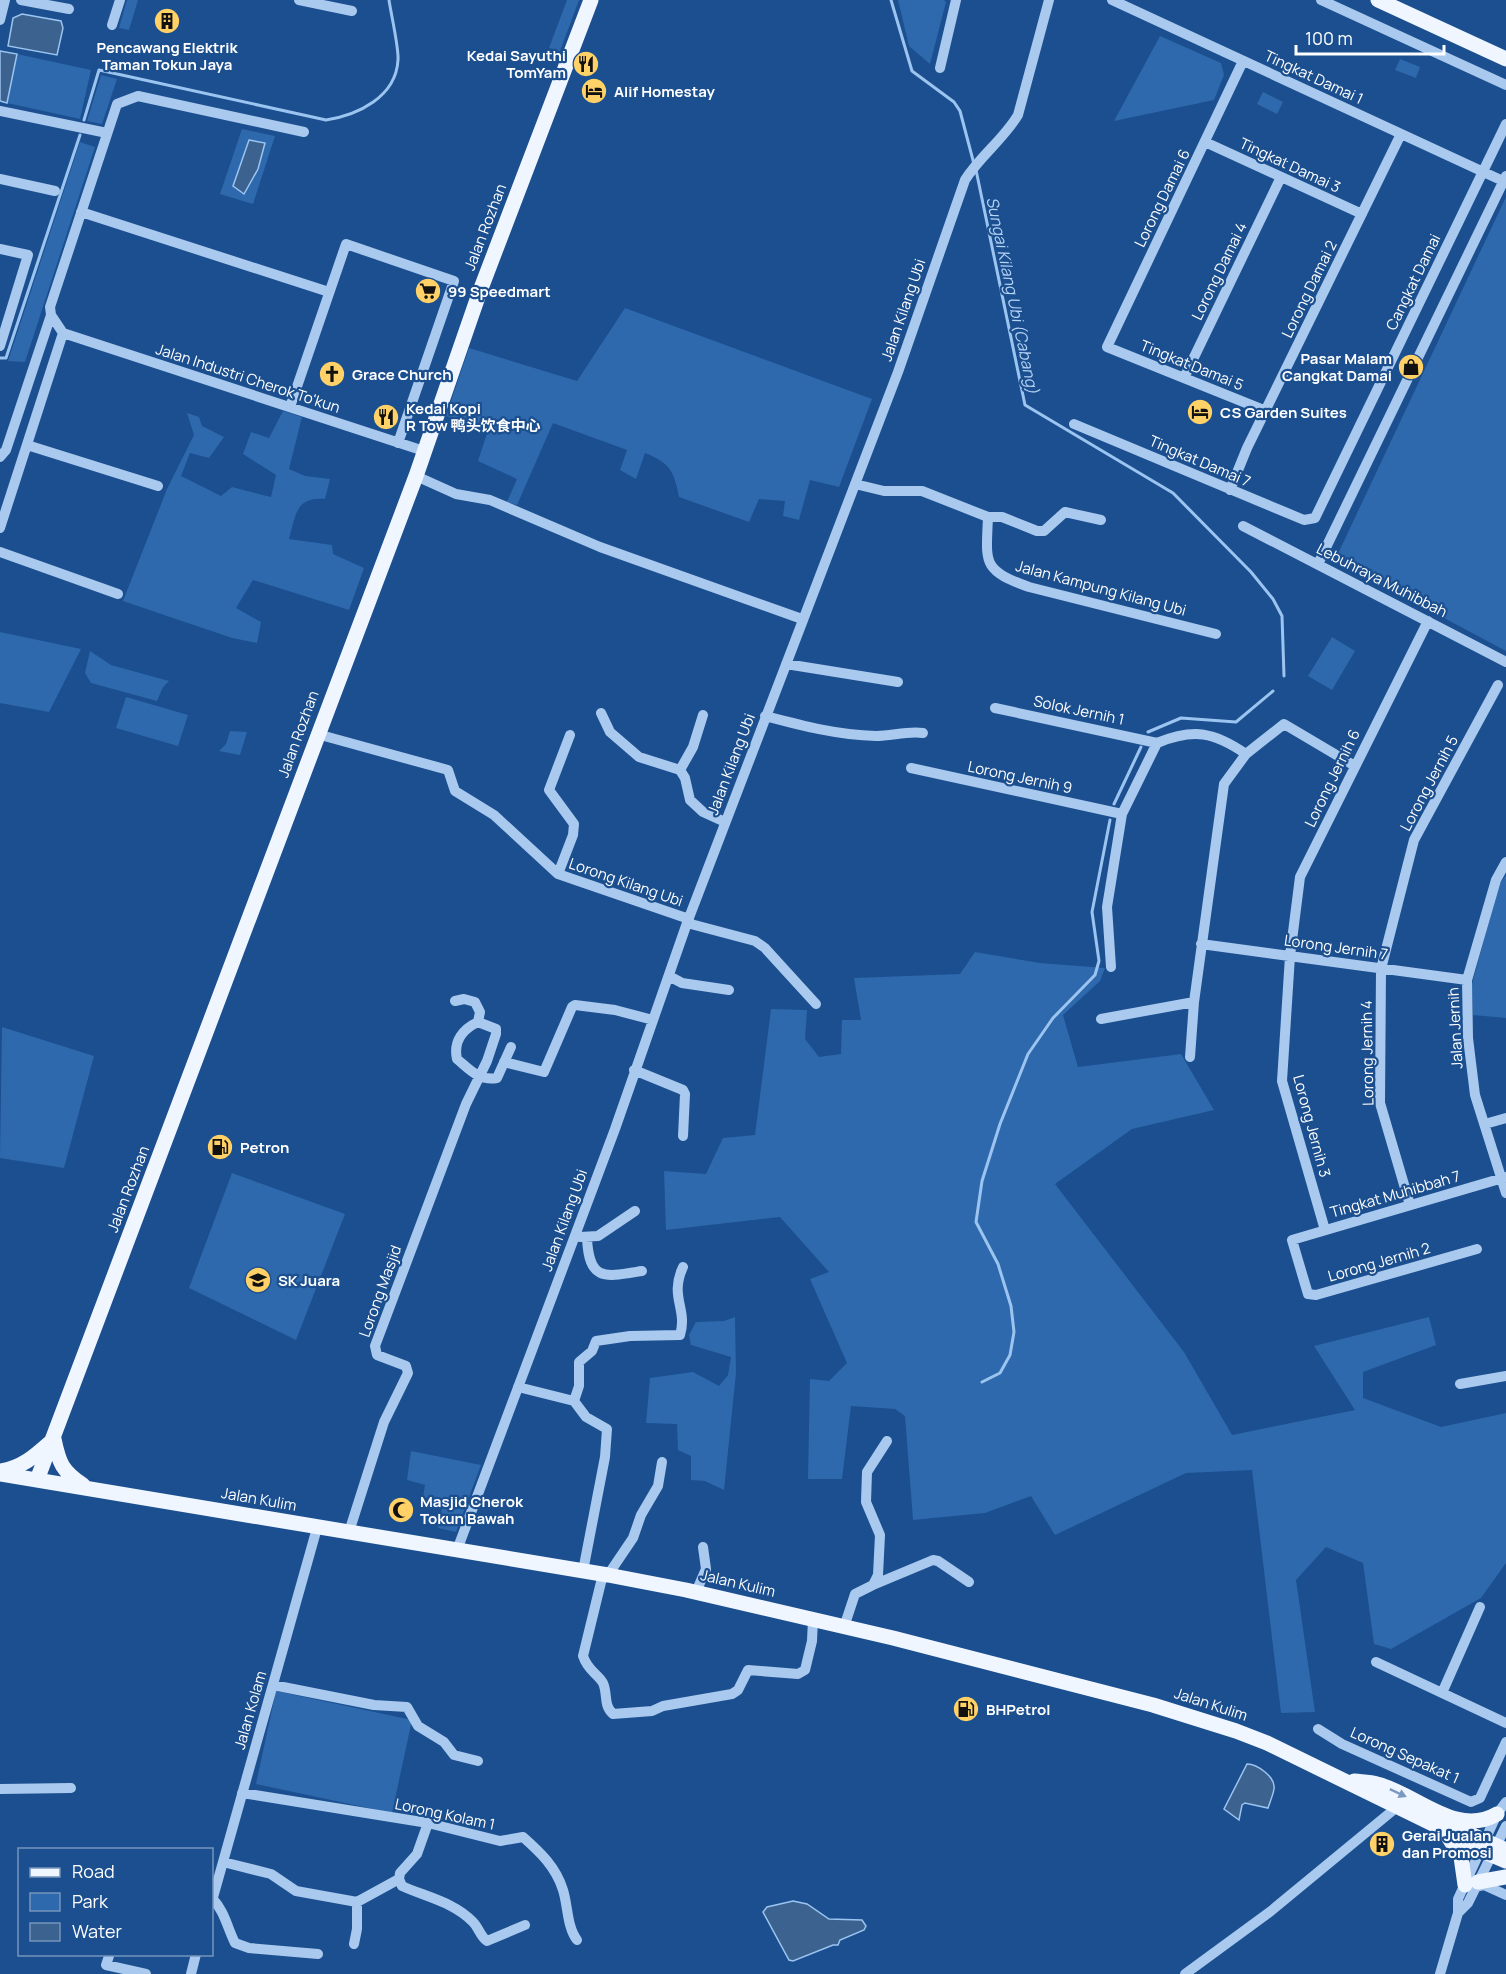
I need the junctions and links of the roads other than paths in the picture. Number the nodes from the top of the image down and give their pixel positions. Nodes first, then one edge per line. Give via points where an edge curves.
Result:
1 (5, 0) edge
2 (21, 0) edge
3 (120, 0) edge
4 (299, 0) edge
5 (591, 0) edge
6 (956, 0) edge
7 (1049, 0) edge
8 (1112, 0) edge
9 (1321, 0) edge
10 (1378, 0) edge
11 (69, 9) dead end
12 (352, 10) dead end
13 (0, 20) edge
14 (112, 25) dead end
15 (1506, 59) edge
16 (1244, 61) junction
17 (940, 68) dead end
18 (1506, 85) edge
19 (0, 111) edge
20 (1506, 124) edge
21 (304, 132) dead end
22 (108, 133) junction
23 (1401, 134) junction
24 (1205, 142) junction
25 (1483, 172) junction
26 (1281, 177) junction
27 (0, 179) edge
28 (1505, 179) edge
29 (55, 190) dead end
30 (81, 212) junction
31 (1362, 214) junction
32 (0, 249) edge
33 (329, 292) junction
34 (51, 315) junction
35 (63, 333) junction
36 (0, 345) edge
37 (1107, 347) joint
38 (1184, 378) junction
39 (290, 408) junction
40 (1266, 411) junction
41 (1074, 424) dead end
42 (398, 443) junction
43 (27, 445) junction
44 (424, 452) junction
45 (0, 457) edge
46 (416, 476) junction
47 (855, 484) junction
48 (158, 486) dead end
49 (1230, 490) junction
50 (987, 517) junction
51 (1315, 518) joint
52 (1101, 520) dead end
53 (1243, 526) dead end
54 (0, 528) edge
55 (0, 552) edge
56 (1318, 564) junction
57 (118, 594) dead end
58 (802, 619) junction
59 (1428, 621) junction
60 (1216, 634) dead end
61 (1506, 662) edge
62 (786, 664) junction
63 (898, 682) dead end
64 (1498, 686) dead end
65 (995, 708) dead end
66 (601, 713) dead end
67 (703, 715) dead end
68 (765, 716) junction
69 (923, 733) dead end
70 (317, 734) junction
71 (570, 735) dead end
72 (1157, 742) junction
73 (1246, 754) junction
74 (1355, 766) junction
75 (911, 768) dead end
76 (680, 770) junction
77 (1122, 814) junction
78 (725, 822) junction
79 (1506, 862) edge
80 (558, 874) junction
81 (688, 921) junction
82 (1201, 944) junction
83 (1290, 956) junction
84 (1111, 967) dead end
85 (1382, 969) junction
86 (669, 976) junction
87 (1467, 980) junction
88 (729, 990) dead end
89 (455, 1001) dead end
90 (1194, 1002) junction
91 (816, 1005) dead end
92 (1101, 1019) dead end
93 (653, 1020) junction
94 (477, 1022) junction
95 (511, 1047) dead end
96 (1190, 1057) dead end
97 (504, 1062) junction
98 (634, 1070) junction
99 (479, 1076) junction
100 (1506, 1118) edge
101 (1485, 1124) junction
102 (683, 1136) dead end
103 (1504, 1178) edge
104 (1506, 1193) edge
105 (1410, 1205) junction
106 (635, 1211) dead end
107 (1325, 1230) junction
108 (574, 1236) junction
109 (587, 1238) junction
110 (1292, 1240) joint
111 (1477, 1249) dead end
112 (683, 1267) dead end
113 (642, 1271) dead end
114 (1506, 1376) edge
115 (1460, 1384) dead end
116 (518, 1387) junction
117 (574, 1401) junction
118 (54, 1439) junction
119 (887, 1441) dead end
120 (662, 1462) dead end
121 (0, 1472) edge
122 (37, 1480) junction
123 (88, 1489) junction
124 (317, 1528) junction
125 (349, 1532) junction
126 (703, 1547) dead end
127 (457, 1550) junction
128 (583, 1571) junction
129 (606, 1574) junction
130 (969, 1582) dead end
131 (873, 1585) junction
132 (696, 1592) junction
133 (1480, 1607) dead end
134 (813, 1619) junction
135 (844, 1627) junction
136 (1376, 1662) dead end
137 (273, 1684) junction
138 (1442, 1693) junction
139 (1506, 1723) edge
140 (1318, 1729) dead end
141 (1506, 1742) edge
142 (478, 1761) dead end
143 (1342, 1780) junction
144 (71, 1788) dead end
145 (0, 1789) edge
146 (242, 1793) junction
147 (1397, 1807) junction
148 (1503, 1814) edge
149 (428, 1823) junction
150 (1441, 1828) junction
151 (1492, 1848) edge
152 (223, 1862) junction
153 (1506, 1862) edge
154 (1506, 1877) edge
155 (399, 1879) junction
156 (1473, 1885) junction
157 (1506, 1895) edge
158 (213, 1897) edge
159 (213, 1901) edge
160 (357, 1902) junction
161 (525, 1925) dead end
162 (578, 1940) dead end
163 (354, 1944) dead end
164 (318, 1954) dead end
165 (109, 1956) edge
166 (196, 1956) edge
167 (146, 1974) edge
168 (191, 1974) edge
169 (1185, 1974) edge
170 (1440, 1974) edge

1 - 13 street
2 - 11 street
3 - 14 street
4 - 12 street
5 - 44 main road, Jalan Rozhan via 484,280
6 - 17 street
7 - 47 street, Jalan Kilang Ubi via 1018,115 965,180
8 - 16 street, Tingkat Damai 1
9 - 18 street
10 - 15 main road
16 - 23 street, Tingkat Damai 1
16 - 24 street, Lorong Damai 6
19 - 22 street
20 - 25 street, Cangkat Damai
21 - 22 street via 138,96 117,104
22 - 30 street
23 - 25 street, Tingkat Damai 1
23 - 31 street, Lorong Damai 2
24 - 26 street, Tingkat Damai 3
24 - 37 street, Lorong Damai 6
25 - 28 street, Tingkat Damai 1
25 - 51 street, Cangkat Damai
26 - 31 street, Tingkat Damai 3
26 - 38 street, Lorong Damai 4
27 - 29 street
28 - 56 street
30 - 33 street
30 - 34 street via 50,307
31 - 40 street, Lorong Damai 2
32 - 36 street via 28,255
33 - 39 street
33 - 42 street, Jalan Rozhan via 346,244 454,281
34 - 35 street
34 - 45 street via 6,450
35 - 39 street, Jalan Industri Cherok To'kun
35 - 43 street
37 - 38 street, Tingkat Damai 5
38 - 40 street, Tingkat Damai 5
39 - 42 street, Jalan Industri Cherok To'kun
40 - 49 street, Lorong Damai 2
41 - 49 street, Tingkat Damai 7
42 - 44 street, Jalan Industri Cherok To'kun
43 - 48 street
43 - 54 street
44 - 46 main road, Jalan Rozhan
46 - 58 street via 456,494 490,500 600,547
46 - 70 main road, Jalan Rozhan
47 - 50 street via 884,491 922,491
47 - 58 street, Jalan Kilang Ubi
49 - 51 street, Tingkat Damai 7 via 1304,520
50 - 52 street via 1002,517 1037,531 1044,531 1065,512
50 - 60 street, Jalan Kampung Kilang Ubi via 988,559 993,571 1002,577
53 - 56 street, Lebuhraya Muhibbah
55 - 57 street
56 - 59 street, Lebuhraya Muhibbah
58 - 62 street, Jalan Kilang Ubi
59 - 61 street, Lebuhraya Muhibbah
59 - 74 street, Lorong Jernih 6
62 - 63 street
62 - 68 street, Jalan Kilang Ubi
64 - 85 street, Lorong Jernih 5 via 1414,840
65 - 72 street, Solok Jernih 1
66 - 76 street via 610,732 639,757
67 - 76 street via 693,747
68 - 69 street via 822,732 876,736 906,731
68 - 78 street, Jalan Kilang Ubi
70 - 80 street, Lorong Kilang Ubi via 447,770 455,791 494,815
70 - 118 main road, Jalan Rozhan
71 - 80 street via 549,790 574,824
72 - 73 street via 1192,733 1208,734
72 - 77 street
73 - 74 street via 1284,724
73 - 82 street via 1224,784
74 - 83 street, Lorong Jernih 6 via 1300,878
75 - 77 street, Lorong Jernih 9
76 - 78 street via 690,800 702,812
77 - 84 street via 1107,907
78 - 81 street, Jalan Kilang Ubi
79 - 87 street, Jalan Jernih via 1496,880
80 - 81 street, Lorong Kilang Ubi
81 - 86 street, Jalan Kilang Ubi
81 - 91 street, Lorong Kilang Ubi via 755,941
82 - 83 street, Lorong Jernih 7
82 - 90 street
83 - 85 street, Lorong Jernih 7
83 - 107 street, Lorong Jernih 3 via 1282,1081
85 - 87 street, Lorong Jernih 7
85 - 105 street, Lorong Jernih 4 via 1380,1103
86 - 88 street via 682,983
86 - 93 street, Jalan Kilang Ubi
87 - 101 street, Jalan Jernih via 1468,1038 1475,1095
89 - 94 street via 464,999 478,1005
90 - 92 street
90 - 96 street
93 - 97 street via 575,1005 544,1072
93 - 98 street, Jalan Kilang Ubi
94 - 99 street via 496,1029
94 - 99 street via 462,1033 456,1054
95 - 97 street
97 - 99 street via 497,1078 486,1080
98 - 102 street via 683,1090
98 - 108 street, Jalan Kilang Ubi
99 - 125 street, Lorong Masjid via 375,1346 377,1355 406,1366 408,1373 384,1422
100 - 101 street
101 - 103 street, Jalan Jernih
103 - 104 street, Jalan Jernih
103 - 105 street, Tingkat Muhibbah 7
105 - 107 street, Tingkat Muhibbah 7
106 - 109 street via 598,1236
107 - 110 street, Tingkat Muhibbah 7
108 - 109 street
108 - 116 street, Jalan Kilang Ubi
109 - 113 street via 588,1260 593,1268 604,1274
110 - 111 street, Lorong Jernih 2 via 1308,1294 1317,1295
112 - 117 street via 676,1295 683,1324 680,1335 596,1341 592,1351 579,1362 579,1386
114 - 115 street
116 - 117 street
116 - 127 street, Jalan Kilang Ubi
117 - 128 street via 586,1417 608,1429
118 - 121 main road via 29,1461
118 - 122 main road, Jalan Rozhan
118 - 123 main road via 66,1474
119 - 131 street via 867,1472 866,1502 880,1535 878,1575
120 - 129 street via 658,1486 633,1538
121 - 122 main road, Jalan Kulim
122 - 123 main road, Jalan Kulim
123 - 124 main road, Jalan Kulim
124 - 125 main road, Jalan Kulim
124 - 137 street, Jalan Kolam
125 - 127 main road, Jalan Kulim
126 - 132 street via 706,1569
127 - 128 main road, Jalan Kulim
128 - 129 main road, Jalan Kulim
129 - 132 main road, Jalan Kulim
129 - 134 street via 583,1656 588,1669 602,1683 608,1709 613,1714 652,1711 732,1694 748,1670 798,1674 805,1670
130 - 131 street via 933,1560
131 - 135 street via 855,1594
132 - 134 main road, Jalan Kulim
133 - 138 street
134 - 135 main road, Jalan Kulim
135 - 143 main road, Jalan Kulim via 1153,1705 1267,1743
136 - 138 street
137 - 142 street via 374,1705 407,1707 418,1726 444,1742 454,1755
137 - 146 street, Jalan Kolam
138 - 139 street
140 - 141 street, Lorong Sepakat 1 via 1342,1744 1471,1802 1480,1798
143 - 147 main road, Jalan Kulim
143 -> 148 main road via 1378,1784 1459,1820 1485,1821
144 - 145 street
146 - 149 street, Lorong Kolam 1
146 - 152 street, Jalan Kolam
147 - 150 main road, Jalan Kulim
147 - 169 street via 1271,1911
148 - 151 street
149 - 155 street via 423,1844
149 - 162 street, Lorong Kolam 1 via 500,1841 523,1837 540,1851 555,1872
150 - 151 main road, Jalan Kulim via 1468,1833
150 - 156 main road via 1461,1857
151 - 153 main road, Jalan Kulim
151 - 156 street
152 - 158 street, Jalan Kolam
152 - 160 street via 271,1874 296,1891
154 - 156 main road
155 - 160 street
155 - 161 street via 402,1886 428,1894 462,1913 487,1941
156 - 157 street via 1484,1885
156 - 170 street via 1458,1899 1458,1913
159 - 164 street via 223,1910 235,1943 249,1948
160 - 163 street
165 - 167 street via 106,1965
166 - 168 street

